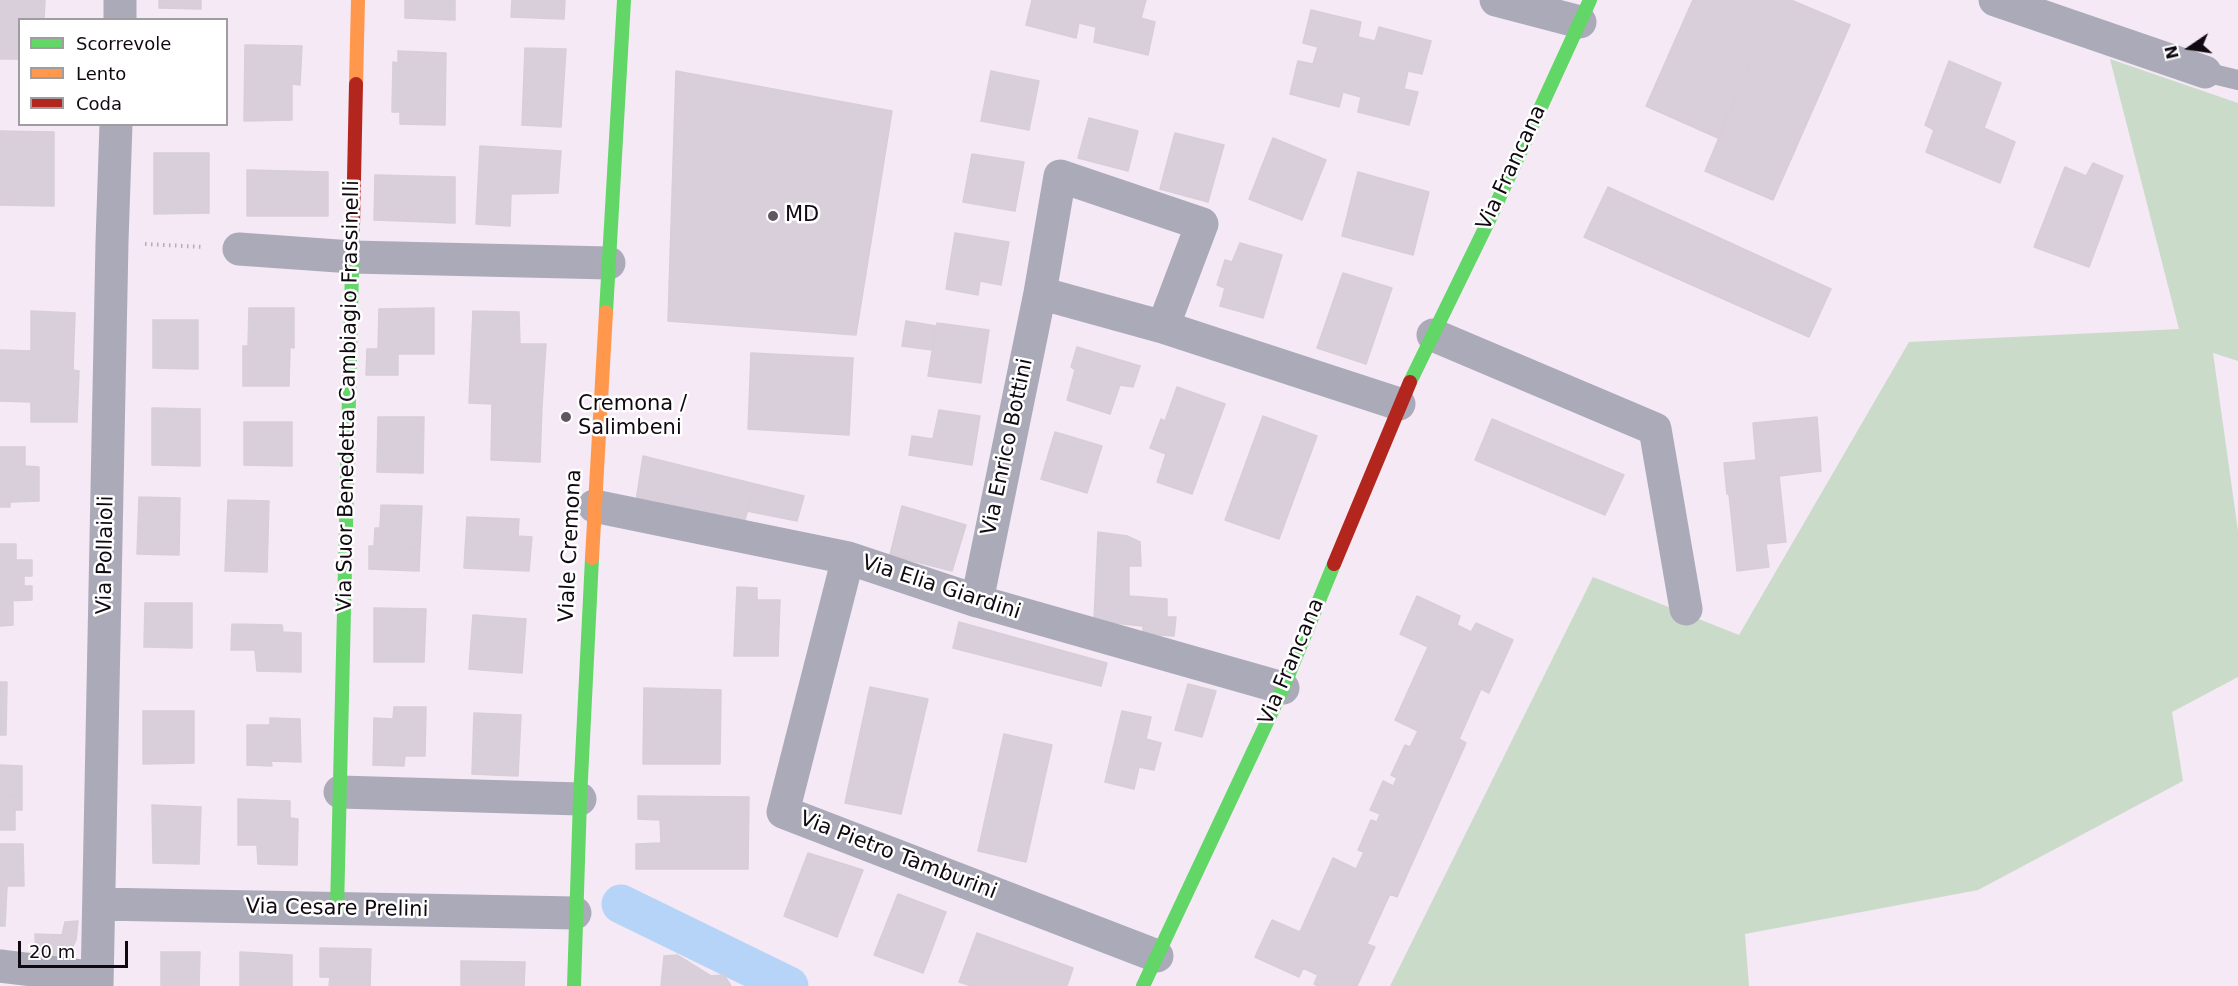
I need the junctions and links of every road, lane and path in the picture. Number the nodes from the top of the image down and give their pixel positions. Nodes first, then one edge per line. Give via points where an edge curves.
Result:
1 (120, 0) edge
2 (358, 0) edge
3 (624, 0) edge
4 (1496, 0) edge
5 (1995, 0) edge
6 (1585, 11) edge
7 (120, 18) edge
8 (2205, 72) joint
9 (2238, 80) edge
10 (116, 126) edge
11 (112, 242) junction
12 (239, 249) joint
13 (352, 257) junction
14 (609, 262) junction
15 (1040, 293) junction
16 (1162, 327) junction
17 (1433, 335) junction
18 (1399, 404) junction
19 (594, 506) junction
20 (848, 558) junction
21 (977, 601) junction
22 (1686, 609) dead end
23 (1283, 688) junction
24 (340, 792) junction
25 (580, 800) junction
26 (99, 904) junction
27 (337, 909) junction
28 (575, 913) junction
29 (1156, 956) junction
30 (0, 966) edge
31 (97, 982) edge
32 (573, 986) edge
33 (1143, 986) edge

1 - 7 street
2 - 13 street, Via Suor Benedetta Cambiagio Frassinelli
3 - 14 street, Viale Cremona
4 - 6 street
5 - 8 street
6 - 17 street, Via Francana
8 - 9 lane
10 - 11 street, Via Pollaioli
11 - 12 path
11 - 26 street, Via Pollaioli
12 - 13 street
13 - 14 street
13 - 24 street, Via Suor Benedetta Cambiagio Frassinelli
14 - 19 street, Viale Cremona
15 - 16 street
15 - 16 street, Via Enrico Bottini via 1060,176 1202,224
15 - 21 street, Via Enrico Bottini
16 - 18 street
17 - 18 street, Via Francana
17 - 22 street via 1655,429
18 - 23 street, Via Francana
19 - 20 street, Via Elia Giardini
19 - 25 street, Viale Cremona
20 - 21 street, Via Elia Giardini
20 - 29 street, Via Pietro Tamburini via 783,812
21 - 23 street, Via Elia Giardini
23 - 29 street, Via Francana
24 - 25 street
24 - 27 street, Via Suor Benedetta Cambiagio Frassinelli
25 - 28 street, Viale Cremona
26 - 27 street, Via Cesare Prelini
26 - 31 street, Via Pollaioli
27 - 28 street, Via Cesare Prelini
28 - 32 street, Viale Cremona
29 - 33 street, Via Francana
30 - 31 street

